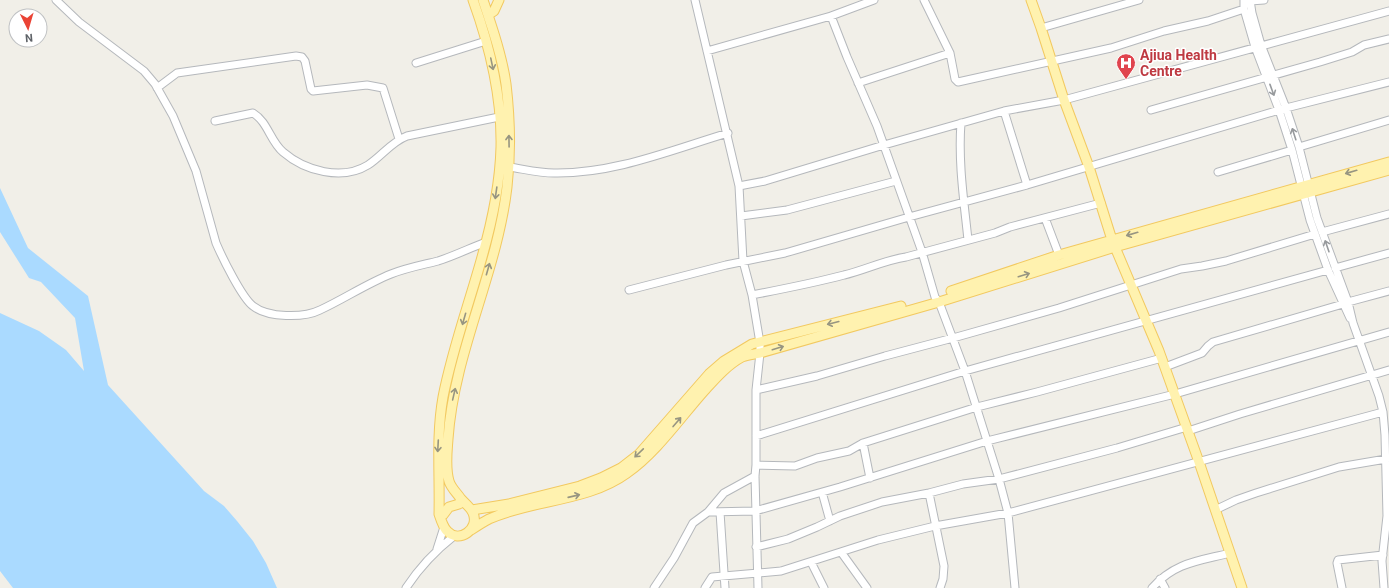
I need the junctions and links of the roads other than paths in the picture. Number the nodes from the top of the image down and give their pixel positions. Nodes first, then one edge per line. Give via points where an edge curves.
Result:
1 (56, 0) edge
2 (473, 0) edge
3 (483, 0) edge
4 (498, 0) edge
5 (695, 0) edge
6 (874, 0) edge
7 (924, 0) edge
8 (1031, 0) edge
9 (1139, 0) edge
10 (1248, 0) edge
11 (1264, 0) edge
12 (1244, 9) junction
13 (1389, 11) edge
14 (488, 15) junction
15 (831, 16) junction
16 (1041, 28) junction
17 (1389, 39) edge
18 (486, 41) junction
19 (1258, 46) junction
20 (707, 51) junction
21 (950, 53) junction
22 (1052, 62) junction
23 (416, 63) dead end
24 (1270, 76) junction
25 (1389, 82) edge
26 (858, 83) junction
27 (157, 88) junction
28 (1064, 100) junction
29 (1283, 109) junction
30 (1151, 110) dead end
31 (1004, 111) junction
32 (499, 117) junction
33 (1389, 120) edge
34 (215, 121) dead end
35 (961, 123) junction
36 (728, 133) junction
37 (399, 139) junction
38 (884, 145) junction
39 (1295, 148) junction
40 (1389, 162) edge
41 (508, 167) junction
42 (1089, 167) junction
43 (1389, 170) edge
44 (1218, 172) dead end
45 (896, 181) junction
46 (1027, 185) junction
47 (739, 186) junction
48 (1306, 189) junction
49 (964, 202) junction
50 (1100, 203) junction
51 (1389, 214) edge
52 (741, 216) junction
53 (909, 217) junction
54 (1045, 218) junction
55 (1319, 233) junction
56 (968, 240) junction
57 (486, 242) junction
58 (1114, 243) junction
59 (922, 252) junction
60 (1389, 253) edge
61 (1059, 255) junction
62 (744, 261) junction
63 (1331, 269) junction
64 (1132, 284) junction
65 (629, 290) dead end
66 (1389, 291) edge
67 (752, 295) junction
68 (937, 299) junction
69 (1346, 303) junction
70 (1147, 321) junction
71 (1389, 332) edge
72 (953, 338) junction
73 (1359, 340) junction
74 (760, 343) junction
75 (760, 354) junction
76 (1163, 363) junction
77 (1389, 370) edge
78 (965, 371) junction
79 (1372, 375) junction
80 (756, 390) junction
81 (1175, 394) junction
82 (976, 407) junction
83 (1385, 410) edge
84 (1187, 429) junction
85 (756, 436) junction
86 (987, 441) junction
87 (862, 443) junction
88 (1386, 459) junction
89 (1199, 462) junction
90 (756, 465) junction
91 (755, 476) junction
92 (870, 478) junction
93 (1000, 479) junction
94 (1388, 484) edge
95 (822, 492) junction
96 (929, 493) junction
97 (461, 499) junction
98 (472, 510) junction
99 (1216, 510) junction
100 (756, 511) junction
101 (1388, 511) edge
102 (708, 512) junction
103 (720, 512) junction
104 (1008, 513) junction
105 (439, 514) junction
106 (830, 521) junction
107 (935, 526) junction
108 (444, 527) junction
109 (471, 530) junction
110 (454, 536) junction
111 (756, 547) junction
112 (436, 549) junction
113 (841, 552) junction
114 (1230, 553) junction
115 (1383, 555) junction
116 (811, 562) junction
117 (756, 574) junction
118 (724, 576) junction
119 (1160, 579) junction
120 (406, 588) edge
121 (654, 588) edge
122 (705, 588) edge
123 (725, 588) edge
124 (758, 588) edge
125 (824, 588) edge
126 (867, 588) edge
127 (940, 588) edge
128 (1015, 588) edge
129 (1152, 588) edge
130 (1165, 588) edge
131 (1242, 588) edge
132 (1342, 588) edge
133 (1384, 588) edge

1 - 27 street via 79,22 144,70
2 - 18 main road
3 - 14 main road
4 - 14 main road via 494,11
5 - 20 street
6 - 15 street
7 - 21 street
8 - 16 main road
9 - 16 street
10 - 11 street
10 - 12 street
10 - 19 street
12 - 19 street
12 - 22 street
13 - 19 street
41 -> 14 main road via 506,85
15 - 20 street
15 - 26 street
16 - 22 main road
17 - 24 street
18 - 23 street
18 -> 32 main road via 497,85
19 - 24 street
19 - 28 street
20 - 36 street
21 - 22 street via 955,79 958,82
21 - 26 street
22 - 28 main road
24 - 29 street
24 - 30 street
25 - 29 street
26 - 38 street
27 - 37 street via 178,74 302,57 313,92 367,85 383,88
27 - 57 street via 173,116 196,171 216,244 242,293 253,306 269,314 293,316 320,311 348,294 391,274 440,260
28 - 31 street
28 - 42 main road
29 - 39 street
29 - 42 street
31 - 35 street
31 - 46 street
32 - 37 street
32 -> 57 main road via 499,171
33 - 39 street
34 - 37 street via 253,113 263,121 281,150 293,160 329,173 360,169
35 - 38 street
35 - 49 street via 960,169
36 - 41 street via 598,170 554,173
36 - 47 street
38 - 45 street
38 - 47 street via 765,181
39 - 44 street
39 - 48 street
40 -> 48 main road
97 -> 41 main road via 449,482 447,471 452,399 502,216
42 - 46 street
42 - 50 main road
43 - 48 main road
45 - 52 street via 787,210
45 - 53 street
46 - 49 street
47 - 52 street
48 - 55 street
48 - 58 main road
49 - 53 street
49 - 56 street
50 - 54 street
50 - 58 main road
51 - 55 street
52 - 62 street
53 - 59 street
53 - 62 street via 785,253
54 - 56 street
54 - 61 street
55 - 63 street
55 - 64 street via 1226,261 1181,268
56 - 59 street
57 -> 105 main road via 443,398 438,450
58 - 61 main road
58 - 64 main road
68 -> 58 main road
59 - 67 street via 892,259 843,276
59 - 68 street
60 - 63 street
61 - 68 main road
62 - 65 street
62 - 67 street
63 - 69 street
63 - 70 street
64 - 70 main road
64 - 72 street
66 - 69 street
67 - 74 street
68 - 72 street
68 -> 74 main road
75 -> 68 main road
69 - 73 street
69 - 76 street via 1213,342 1202,353
70 - 76 main road
70 - 78 street
71 - 73 street
72 - 78 street
72 - 80 street via 817,376
73 - 79 street
73 - 81 street
74 - 75 street
74 -> 98 main road via 752,344 740,351 709,374 639,454 621,468 580,486 509,504
75 - 80 street
109 -> 75 main road via 489,519 582,494 605,486 627,474 645,459 723,371 743,356
76 - 81 main road
76 - 82 street
77 - 79 street
78 - 82 street
78 - 85 street
79 - 83 street
79 - 84 street
80 - 85 street
81 - 84 main road
81 - 86 street
82 - 86 street
82 - 87 street
83 - 88 street
83 - 89 street
84 - 89 main road
84 - 93 street
85 - 90 street
86 - 92 street
86 - 93 street
87 - 90 street via 849,451 795,466
87 - 92 street
88 - 94 street
88 - 99 street via 1339,467 1236,500
89 - 99 main road
89 - 104 street
90 - 91 street
91 - 100 street
91 - 102 street via 724,493
92 - 95 street
93 - 96 street via 963,484
93 - 104 street
94 - 101 street
95 - 100 street
95 - 106 street
96 - 106 street via 882,502
96 - 107 street
97 - 98 main road
97 - 105 main road via 459,504 449,507 443,515
98 - 109 main road via 475,520
99 - 114 main road
100 - 103 street
100 - 111 street
101 - 115 street
102 - 103 street
102 - 121 street via 691,526
103 - 118 street
104 - 107 street
104 - 128 street
105 - 108 main road
106 - 111 street via 794,536
107 - 113 street
107 - 127 street via 944,566
108 - 110 main road
108 - 112 street
109 - 110 main road via 463,535
110 - 112 street
111 - 117 street
112 - 120 street
113 - 116 street
113 - 126 street
114 - 119 street via 1184,565
114 - 131 main road
115 - 132 street via 1338,560
115 - 133 street
116 - 117 street via 781,571
116 - 125 street
117 - 118 street
117 - 124 street
118 - 122 street via 710,578
118 - 123 street
119 - 129 street
119 - 130 street

